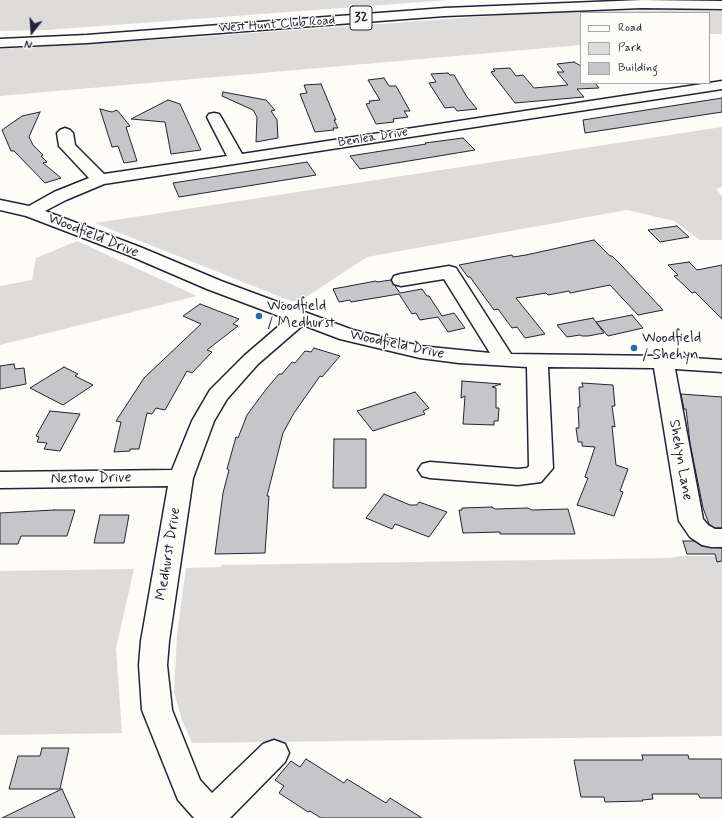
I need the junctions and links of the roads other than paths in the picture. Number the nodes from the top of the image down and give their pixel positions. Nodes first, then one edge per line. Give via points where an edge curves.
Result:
1 (538, 0) edge
2 (722, 5) edge
3 (0, 35) edge
4 (0, 42) edge
5 (722, 85) edge
6 (214, 117) dead end
7 (66, 133) dead end
8 (237, 159) junction
9 (100, 180) junction
10 (0, 205) edge
11 (31, 212) junction
12 (401, 280) dead end
13 (300, 318) junction
14 (504, 360) junction
15 (537, 360) junction
16 (663, 362) junction
17 (722, 366) edge
18 (430, 470) dead end
19 (181, 478) junction
20 (0, 480) edge
21 (722, 538) edge
22 (274, 753) dead end
23 (213, 817) edge

1 - 3 street, West Hunt Club Road / 32 via 96,31
2 - 4 street, West Hunt Club Road / 32 via 543,6 87,39
5 - 8 street, Benlea Drive
6 - 8 street
7 - 9 street via 67,146
8 - 9 street, Benlea Drive
9 - 11 street, Benlea Drive via 60,196
10 - 11 street, Woodfield Drive
11 - 13 street, Woodfield Drive
12 - 14 street via 449,272
13 - 14 street, Woodfield Drive via 347,335 420,352
13 - 19 street, Medhurst Drive via 251,360 218,395 203,421
14 - 15 street, Woodfield Drive
15 - 16 street, Woodfield Drive
15 - 18 street via 541,468 533,476 518,477
16 - 17 street, Woodfield Drive
16 - 21 street, Shehyn Lane via 691,521 699,531 711,538
19 - 20 street, Nestow Drive
19 - 23 street, Medhurst Drive via 155,641 153,665 157,710 189,790
22 - 23 street

